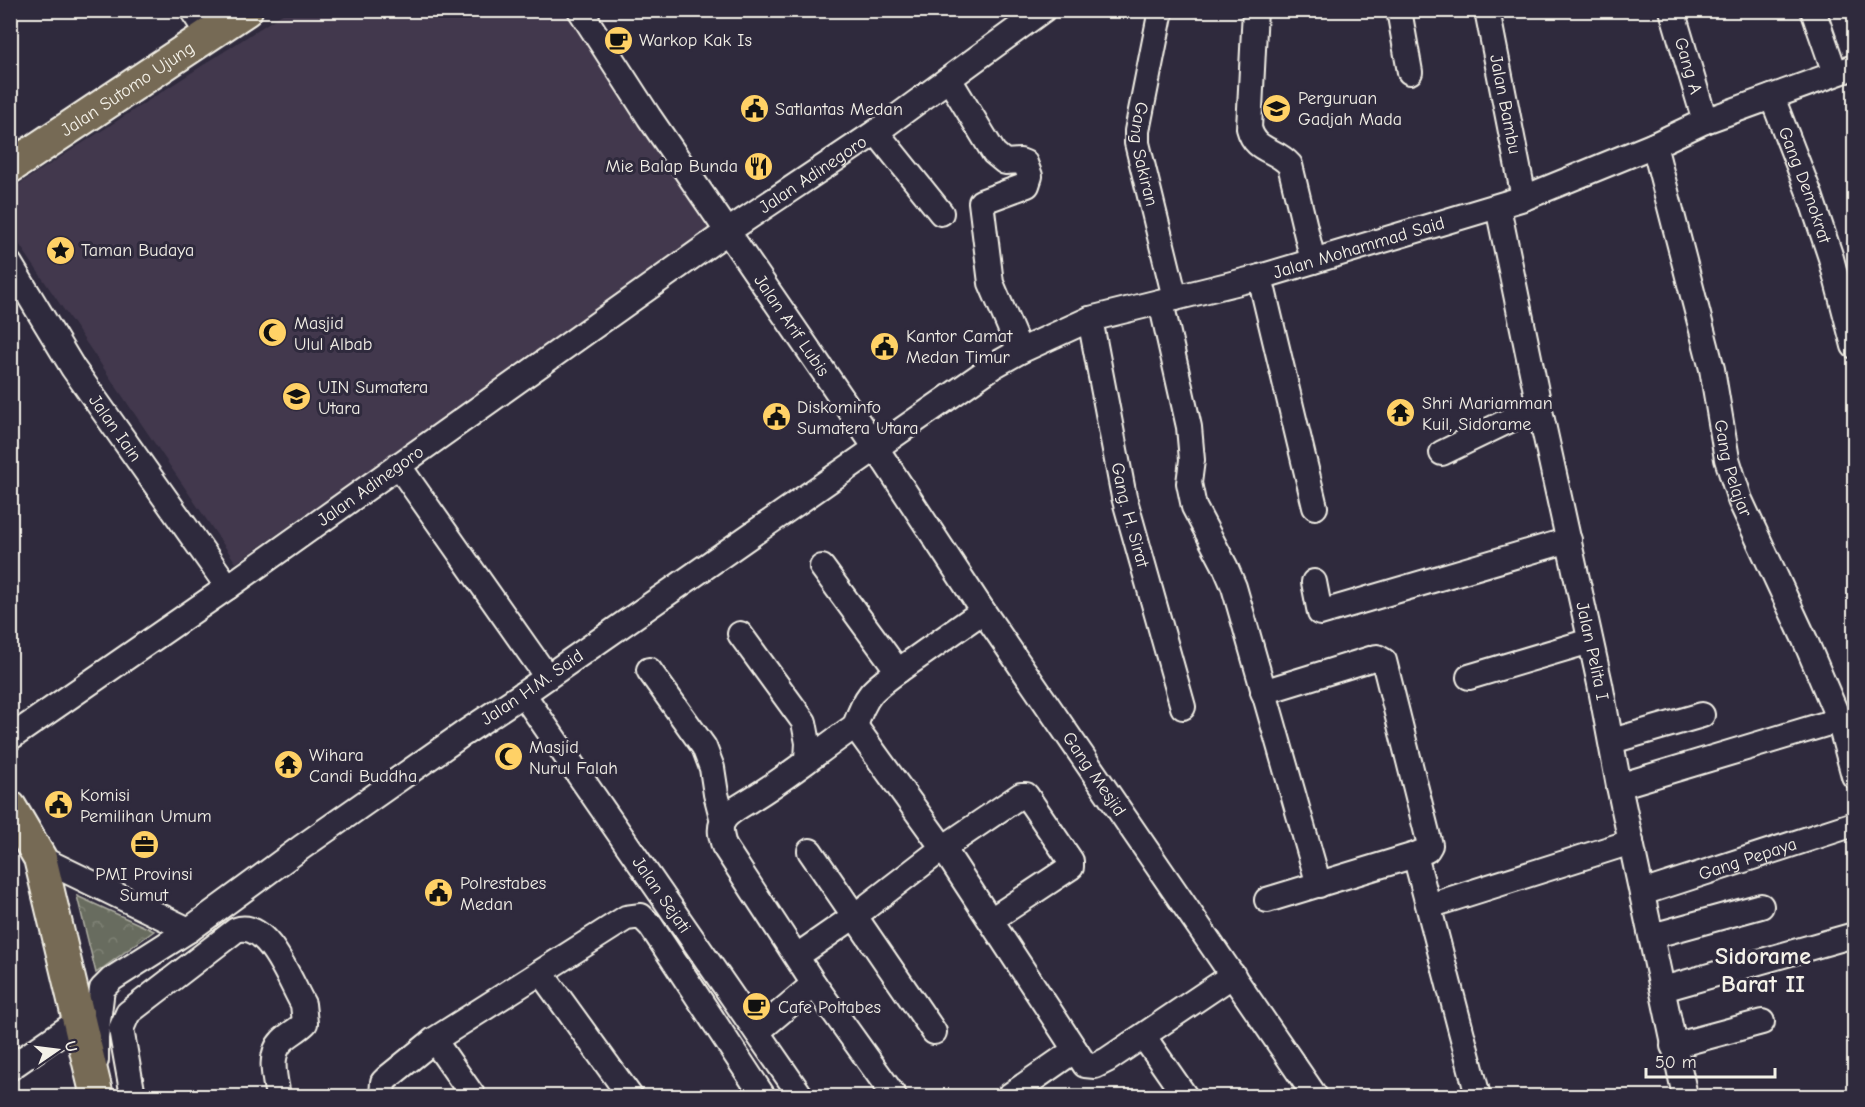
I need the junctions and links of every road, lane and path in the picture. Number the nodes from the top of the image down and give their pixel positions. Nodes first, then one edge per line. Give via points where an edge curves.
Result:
1 (246, 10) edge
2 (580, 10) edge
3 (1043, 10) edge
4 (1161, 10) edge
5 (1255, 10) edge
6 (1399, 10) edge
7 (1487, 10) edge
8 (1672, 10) edge
9 (1813, 10) edge
10 (200, 22) edge
11 (1845, 70) edge
12 (1410, 72) dead end
13 (949, 79) junction
14 (1772, 97) junction
15 (1705, 121) junction
16 (876, 132) junction
17 (1654, 145) junction
18 (10, 166) edge
19 (1524, 198) junction
20 (1498, 207) junction
21 (941, 213) dead end
22 (728, 231) junction
23 (1314, 261) junction
24 (10, 264) edge
25 (1260, 277) junction
26 (1168, 300) junction
27 (1090, 319) junction
28 (1854, 346) edge
29 (1020, 351) junction
30 (1539, 406) junction
31 (876, 448) junction
32 (1442, 453) dead end
33 (398, 465) junction
34 (1315, 507) dead end
35 (1569, 540) junction
36 (822, 567) dead end
37 (1314, 582) dead end
38 (228, 587) junction
39 (983, 610) junction
40 (740, 634) dead end
41 (1590, 641) junction
42 (649, 670) dead end
43 (898, 671) junction
44 (547, 677) junction
45 (1469, 677) dead end
46 (1263, 692) junction
47 (523, 694) junction
48 (1183, 707) dead end
49 (1702, 715) dead end
50 (1839, 720) junction
51 (855, 726) junction
52 (10, 738) edge
53 (1612, 741) junction
54 (807, 759) junction
55 (1854, 776) edge
56 (1619, 786) junction
57 (10, 807) edge
58 (723, 821) junction
59 (1854, 824) edge
60 (1631, 842) junction
61 (943, 848) junction
62 (810, 851) dead end
63 (1415, 855) junction
64 (40, 858) junction
65 (1319, 885) junction
66 (1641, 893) junction
67 (1267, 900) dead end
68 (1429, 906) junction
69 (1761, 906) dead end
70 (856, 915) junction
71 (991, 920) junction
72 (189, 930) junction
73 (1854, 935) edge
74 (1652, 936) junction
75 (797, 956) junction
76 (541, 974) junction
77 (1233, 975) junction
78 (814, 984) junction
79 (1663, 989) junction
80 (78, 1021) junction
81 (1762, 1022) dead end
82 (757, 1032) junction
83 (934, 1032) dead end
84 (1144, 1037) junction
85 (434, 1040) junction
86 (1673, 1046) junction
87 (1075, 1050) junction
88 (10, 1068) edge
89 (96, 1093) edge
90 (753, 1093) edge
91 (133, 1096) edge
92 (278, 1096) edge
93 (382, 1096) edge
94 (473, 1096) edge
95 (630, 1096) edge
96 (801, 1096) edge
97 (894, 1096) edge
98 (1009, 1096) edge
99 (1185, 1096) edge
100 (1315, 1096) edge
101 (1478, 1096) edge
102 (1684, 1096) edge

1 - 10 main road, Jalan Sutomo Ujung
2 - 22 street via 648,117
3 - 13 street, Jalan Adinegoro
4 - 26 street, Gang Sakiran via 1137,143
5 - 23 street via 1249,128 1255,143 1290,165
6 - 12 street
7 - 19 street, Jalan Bambu
8 - 15 street, Gang A
9 - 11 street
10 - 18 main road, Jalan Sutomo Ujung
11 - 14 street, Jalan Mohammad Said
13 - 16 street, Jalan Adinegoro
13 - 29 street via 994,153 1005,162 1025,163 1030,176 1027,184 981,202 991,283
14 - 15 street, Jalan Mohammad Said
14 - 28 street, Gang Demokrat via 1810,195
15 - 17 street, Jalan Mohammad Said
16 - 21 street
16 - 22 street, Jalan Adinegoro
17 - 19 street, Jalan Mohammad Said
17 - 50 street, Gang Pelajar via 1712,369 1727,459 1740,500
19 - 20 street, Jalan Mohammad Said
20 - 23 street, Jalan Mohammad Said
20 - 30 street, Jalan Pelita I
22 - 31 street, Jalan Arif Lubis
22 - 33 street, Jalan Adinegoro
23 - 25 street, Jalan Mohammad Said
24 - 38 street, Jalan Iain via 73,368
25 - 26 street, Jalan Mohammad Said
25 - 34 street
26 - 27 street, Jalan Mohammad Said
26 - 46 street, Gang Sakiran via 1189,427 1189,483 1194,507 1234,588
27 - 29 street, Jalan Mohammad Said
27 - 48 street, Gang. H. Sirat via 1124,497
29 - 31 street, Jalan Mohammad Said
30 - 32 street
30 - 35 street, Jalan Pelita I
31 - 39 street, Gang Mesjid
31 - 44 street, Jalan H.M. Said
33 - 38 street, Jalan Adinegoro
33 - 44 street
35 - 37 street via 1320,613
35 - 41 street, Jalan Pelita I
36 - 43 street
38 - 52 street, Jalan Adinegoro
39 - 43 street
39 - 77 street, Gang Mesjid
40 - 54 street via 804,722
41 - 45 street
41 - 53 street, Jalan Pelita I
42 - 58 street via 704,747
43 - 51 street via 872,690
44 - 47 street, Jalan H.M. Said
46 - 63 street via 1381,657 1431,845
46 - 65 street, Gang Sakiran
47 - 72 street, Jalan H.M. Said
47 - 82 street, Jalan Sejati
49 - 53 street
50 - 55 street, Gang Pelajar
50 - 56 street
51 - 54 street
51 - 61 street
53 - 56 street, Jalan Pelita I
54 - 58 street
56 - 60 street, Jalan Pelita I
57 - 64 main road
58 - 75 street via 724,846
59 - 66 street, Gang Pepaya
60 - 66 street, Jalan Pelita I
60 - 68 street
61 - 70 street
61 - 71 street
61 - 71 street via 1023,794 1071,861 1071,867
62 - 70 street
63 - 65 street
63 - 68 street
64 - 72 street
64 - 80 main road
65 - 67 street
66 - 74 street, Jalan Pelita I
68 - 101 street
69 - 74 street
70 - 75 street
70 - 83 street
71 - 87 street
72 - 89 street, Jalan H.M. Said via 102,989 96,1037
73 - 79 street
74 - 79 street, Jalan Pelita I
75 - 78 street
76 - 85 street
76 - 90 street via 626,918 641,916 651,926
76 - 95 street
77 - 84 street
77 - 100 street, Gang Mesjid
78 - 82 street
78 - 97 street
79 - 86 street, Jalan Pelita I
80 - 88 street
80 - 89 main road
81 - 86 street
82 - 96 street, Jalan Sejati
84 - 87 street via 1095,1066 1085,1065
84 - 99 street
85 - 93 street via 387,1078
85 - 94 street
86 - 102 street, Jalan Pelita I
87 - 98 street
91 - 92 street via 121,1029 128,1013 243,928 259,933 272,947 305,1013 305,1023 276,1049

